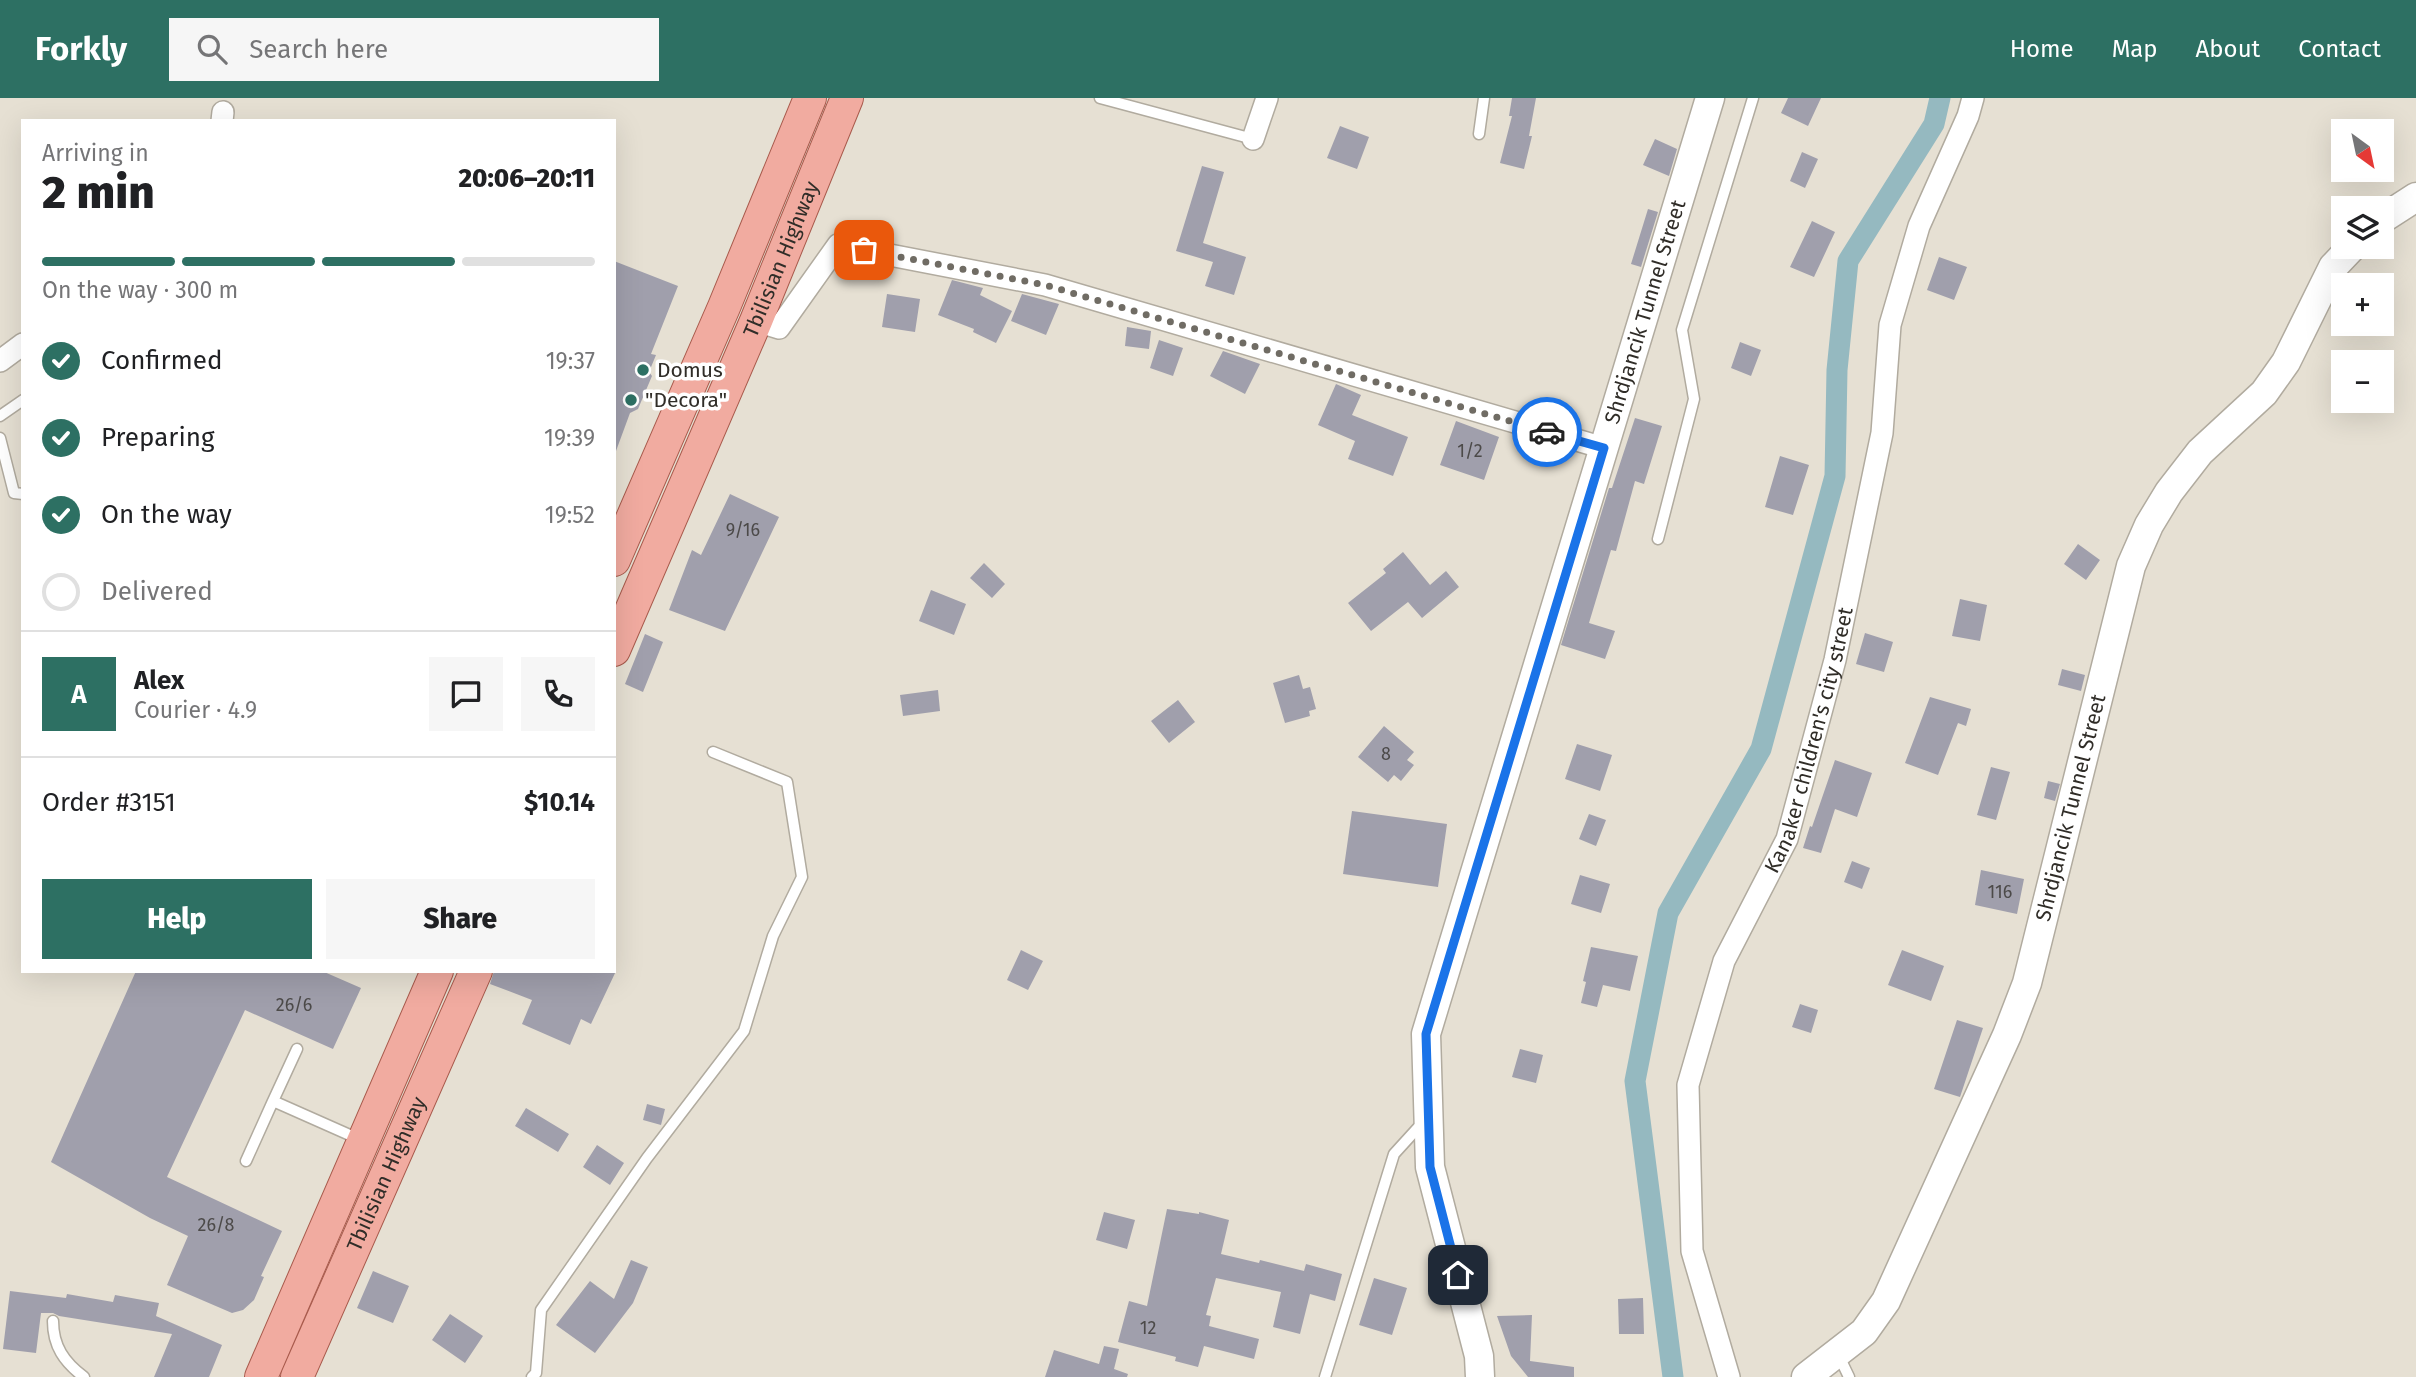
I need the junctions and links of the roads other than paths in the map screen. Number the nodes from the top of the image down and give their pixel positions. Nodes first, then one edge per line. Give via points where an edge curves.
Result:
1 (810, 98) edge
2 (847, 98) edge
3 (1100, 98) edge
4 (1267, 98) edge
5 (1484, 98) edge
6 (1710, 98) edge
7 (1753, 98) edge
8 (1973, 98) edge
9 (1479, 134) dead end
10 (1253, 139) joint
11 (2416, 197) edge
12 (2394, 211) edge
13 (2341, 259) edge
14 (756, 321) junction
15 (21, 345) edge
16 (0, 361) edge
17 (21, 401) edge
18 (0, 416) edge
19 (0, 439) edge
20 (1604, 448) junction
21 (21, 494) edge
22 (1658, 539) dead end
23 (616, 555) edge
24 (616, 644) edge
25 (713, 752) dead end
26 (436, 973) edge
27 (475, 973) edge
28 (297, 1049) dead end
29 (273, 1101) junction
30 (1429, 1115) junction
31 (363, 1141) junction
32 (246, 1161) dead end
33 (52, 1321) dead end
34 (1843, 1366) edge
35 (84, 1377) edge
36 (261, 1377) edge
37 (297, 1377) edge
38 (532, 1377) edge
39 (1325, 1377) edge
40 (1480, 1377) edge
41 (1730, 1377) edge
42 (1806, 1377) edge

1 - 23 main road, Tbilisian Highway
2 - 14 main road, Tbilisian Highway
3 - 10 lane
4 - 10 street
5 - 9 lane
6 - 20 street, Shrdjancik Tunnel Street
7 - 22 lane via 1682,330 1694,399
8 - 41 street, Kanaker children's city street via 1919,226 1890,325 1882,433 1835,660 1787,839 1724,961 1688,1085 1692,1251
11 - 12 street
13 - 34 street, Shrdjancik Tunnel Street via 2286,362 2264,393 2200,452 2169,492 2130,566 2027,983 1886,1301
14 - 20 street via 779,328 838,245 1045,285
14 - 24 main road, Tbilisian Highway
15 - 16 street
17 - 18 lane
19 - 21 lane via 14,493
20 - 30 street, Shrdjancik Tunnel Street via 1426,1034
25 - 38 lane via 787,782 802,877 773,936 744,1031 647,1158 541,1310
26 - 31 main road, Tbilisian Highway
27 - 37 main road, Tbilisian Highway
28 - 29 lane
29 - 31 lane
29 - 32 lane
30 - 39 lane via 1394,1154
30 - 40 street, Shrdjancik Tunnel Street via 1430,1167 1479,1356
31 - 36 main road, Tbilisian Highway
33 - 35 lane via 56,1346
34 - 42 street, Shrdjancik Tunnel Street

